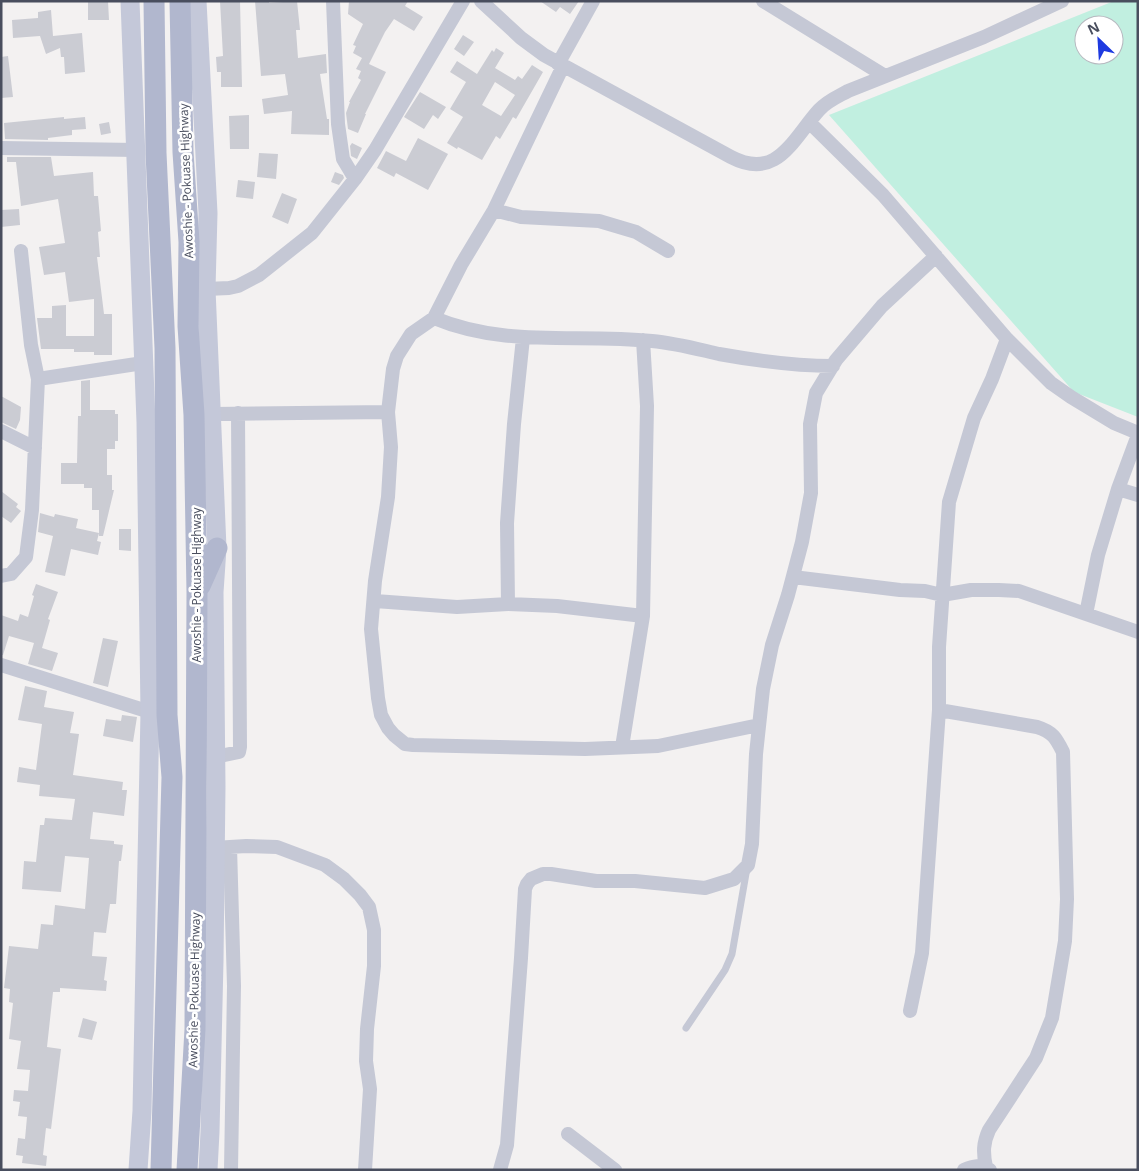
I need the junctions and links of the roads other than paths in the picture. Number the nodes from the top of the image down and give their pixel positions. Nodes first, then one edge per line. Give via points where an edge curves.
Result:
1 (130, 1) edge
2 (154, 1) edge
3 (180, 1) edge
4 (197, 1) edge
5 (333, 1) edge
6 (463, 1) edge
7 (481, 1) edge
8 (593, 1) edge
9 (763, 1) edge
10 (1062, 1) edge
11 (561, 65) junction
12 (885, 76) junction
13 (809, 122) junction
14 (1, 148) edge
15 (137, 150) junction
16 (355, 179) junction
17 (494, 210) junction
18 (21, 251) dead end
19 (668, 251) dead end
20 (936, 256) junction
21 (206, 289) junction
22 (434, 318) junction
23 (523, 338) junction
24 (1007, 339) junction
25 (643, 340) junction
26 (143, 363) junction
27 (833, 366) junction
28 (38, 379) junction
29 (388, 412) junction
30 (238, 413) junction
31 (212, 414) junction
32 (1, 431) edge
33 (1138, 434) edge
34 (35, 448) junction
35 (1118, 489) junction
36 (1138, 495) edge
37 (217, 548) junction
38 (1, 576) edge
39 (793, 576) junction
40 (197, 593) junction
41 (942, 594) junction
42 (375, 601) junction
43 (508, 604) junction
44 (1086, 614) junction
45 (643, 616) junction
46 (1138, 632) edge
47 (1, 666) edge
48 (939, 710) junction
49 (150, 712) junction
50 (759, 725) junction
51 (622, 747) junction
52 (216, 757) junction
53 (222, 847) junction
54 (748, 865) junction
55 (223, 902) junction
56 (166, 973) junction
57 (195, 976) junction
58 (910, 1011) dead end
59 (686, 1028) dead end
60 (212, 1045) junction
61 (232, 1049) junction
62 (568, 1134) dead end
63 (988, 1168) edge
64 (138, 1170) edge
65 (161, 1170) edge
66 (187, 1170) edge
67 (208, 1170) edge
68 (231, 1170) edge
69 (365, 1170) edge
70 (500, 1170) edge
71 (615, 1170) edge
72 (964, 1170) edge

1 - 15 street
2 - 56 main road via 156,153 165,348 167,715 172,777
3 - 40 main road, Awoshie - Pokuase Highway
4 - 21 street via 208,213
5 - 16 street via 338,124 343,159
6 - 16 street
7 - 11 street via 521,38
8 - 11 street
9 - 12 street
10 - 12 street via 984,37
11 - 13 street via 751,165 780,156
11 - 17 street
12 - 13 street via 829,100
13 - 20 street via 883,195
14 - 15 street
15 - 26 street
16 - 21 street via 312,233 259,275 238,286
17 - 19 street via 521,218 599,221 636,232
17 - 22 street
18 - 28 street
20 - 24 street
20 - 27 street via 882,306
21 - 31 street
22 - 23 street via 479,333
22 - 29 street via 411,334 397,356
23 - 25 street
23 - 43 street via 507,523
24 - 33 street via 1051,383 1071,398
24 - 41 street via 974,418 949,502
25 - 27 street via 765,362
25 - 45 street via 647,406
26 - 28 street
26 - 49 street
27 - 39 street via 816,393 810,424 811,493
28 - 34 street
29 - 30 street
29 - 42 street via 391,447
30 - 31 street
30 - 52 street via 240,747 239,752
31 - 37 street
32 - 34 street
33 - 35 street
34 - 38 street via 26,557 11,574
35 - 36 street
35 - 44 street via 1098,555
37 - 40 main road
37 - 52 street via 214,592
39 - 41 street
39 - 50 street via 772,644
40 - 57 main road, Awoshie - Pokuase Highway
41 - 44 street via 971,590 1019,591
41 - 48 street
42 - 43 street via 457,607
42 - 51 street via 371,630 381,715 388,728 404,744 585,749
43 - 45 street
44 - 46 street
45 - 51 street
47 - 49 street
48 - 58 street via 922,953
48 - 63 street via 1049,731 1063,752 1067,899 1065,940 1052,1018 1036,1058 984,1140 983,1154
49 - 64 street
50 - 51 street via 658,746
50 - 54 street
52 - 53 street
53 - 55 street
53 - 69 street via 277,848 326,865 344,879 369,907 374,930 374,966 366,1028 370,1089
54 - 59 lane via 732,954 725,970
54 - 70 street via 734,879 704,888 635,881 596,882 551,874 537,876 526,884 507,1145
55 - 60 street
55 - 61 street via 234,986
56 - 57 main road
56 - 65 main road
57 - 66 main road, Awoshie - Pokuase Highway
60 - 61 street
60 - 67 street
61 - 68 street
62 - 71 street
63 - 72 street via 972,1166

